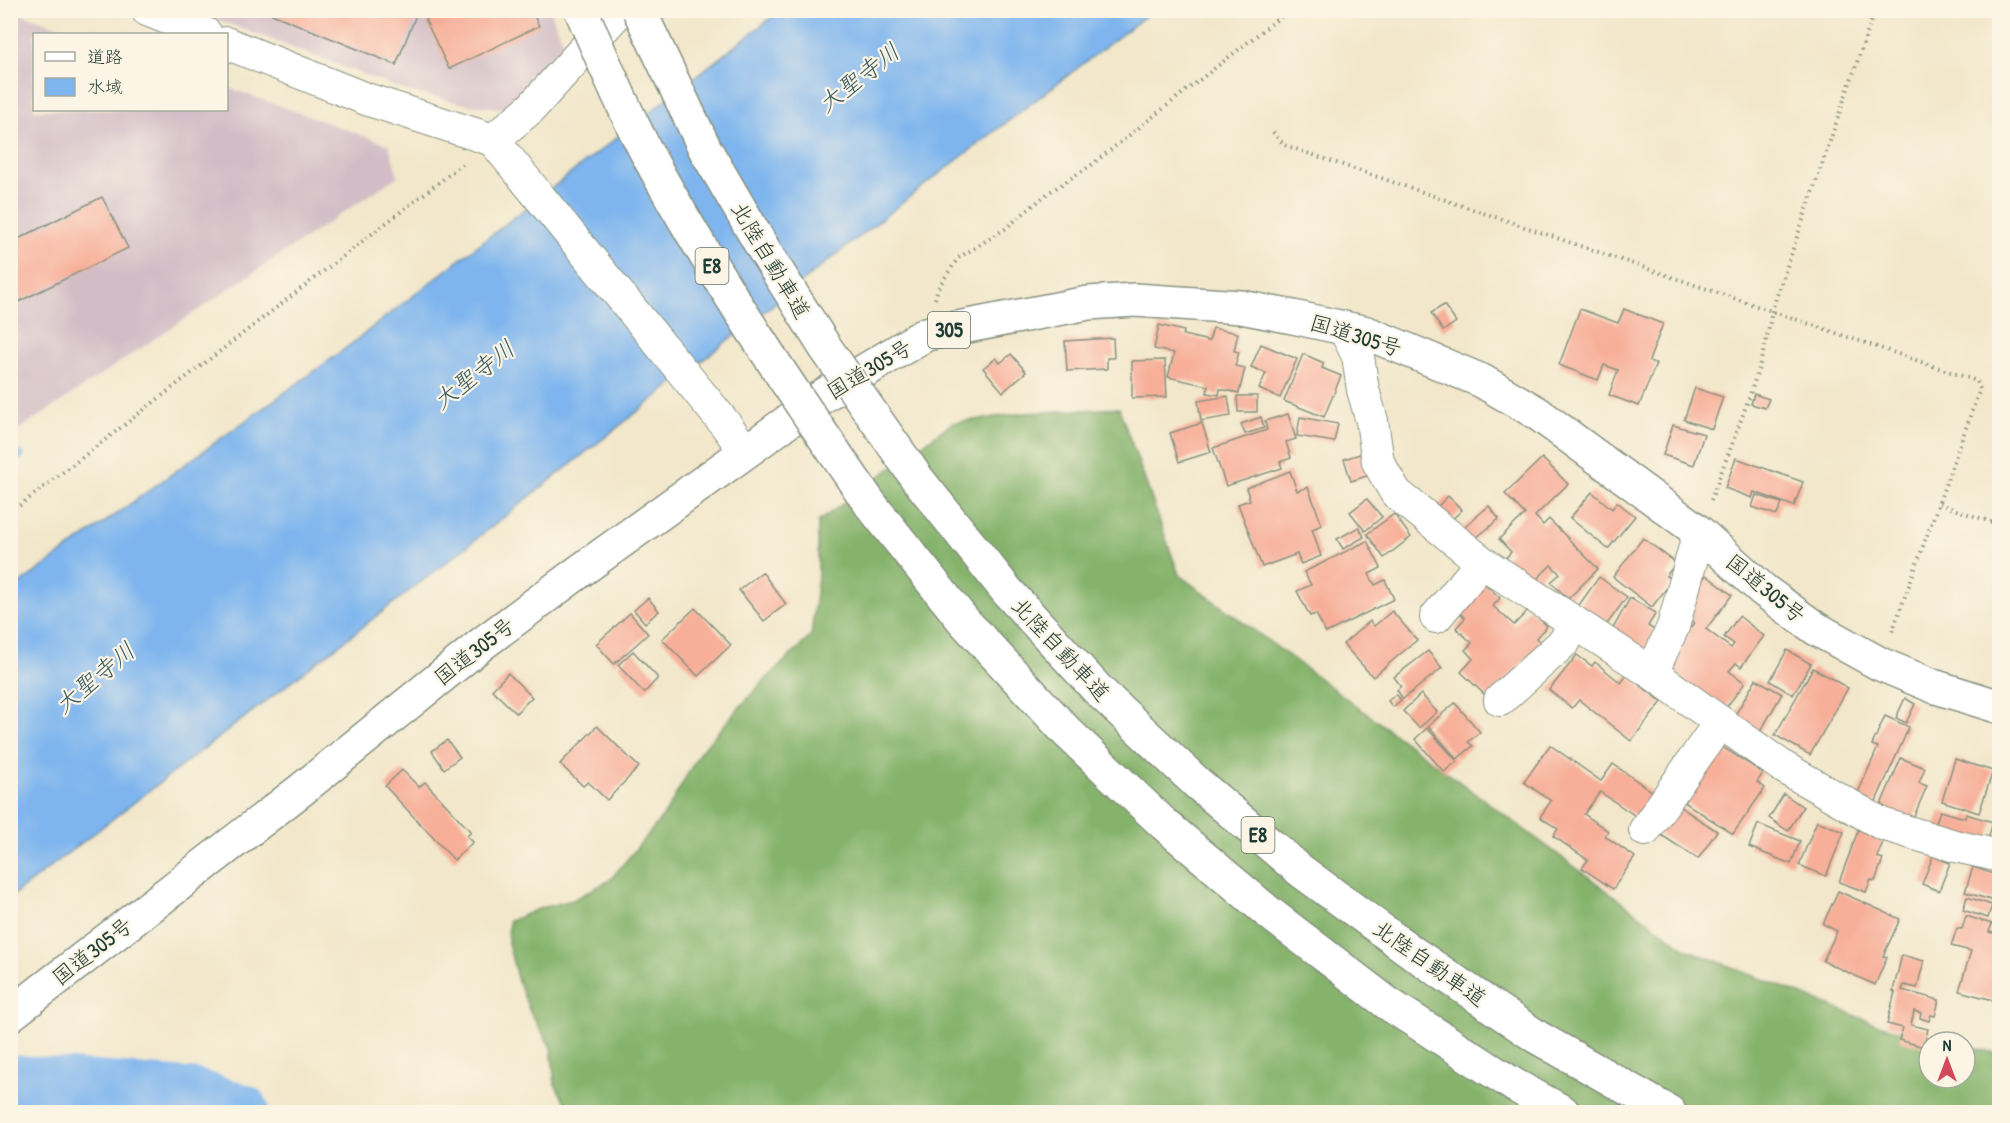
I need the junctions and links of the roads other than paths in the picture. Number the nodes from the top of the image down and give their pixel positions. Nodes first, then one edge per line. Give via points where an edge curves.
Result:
1 (147, 10) edge
2 (581, 10) edge
3 (620, 10) edge
4 (639, 10) edge
5 (204, 33) edge
6 (228, 44) edge
7 (493, 140) junction
8 (1344, 328) junction
9 (745, 451) junction
10 (1699, 532) junction
11 (1482, 562) junction
12 (1436, 617) dead end
13 (1574, 622) junction
14 (1652, 673) junction
15 (1500, 700) dead end
16 (2000, 707) edge
17 (1720, 722) junction
18 (1645, 830) dead end
19 (2000, 856) edge
20 (10, 1015) edge
21 (1563, 1113) edge
22 (1669, 1113) edge

1 - 5 street
2 - 21 highway, E8, bridge via 650,158 707,258 780,374 871,505 963,620 1067,732 1164,825 1268,912 1387,1003
3 - 7 street via 531,108
4 - 22 highway, 北陸自動車道 / E8, bridge via 705,149 825,347 916,477 1007,591 1083,674 1205,791 1301,871 1537,1037
6 - 7 street via 366,99
7 - 9 street
8 - 9 highway, 国道305号 / 305 via 1241,307 1135,300 1088,303 926,334 826,394
8 - 10 highway, 国道305号 / 305 via 1367,333 1491,387 1537,413
8 - 11 street via 1358,356 1378,462 1396,493
9 - 20 highway, 国道305号 / 305 via 483,643 301,790
10 - 14 street via 1673,627
10 - 16 highway, 国道305号 / 305 via 1763,590 1815,628 1880,664
11 - 12 street
11 - 13 street
13 - 14 street
13 - 15 street via 1565,641
14 - 17 street
17 - 18 street
17 - 19 street via 1783,767 1882,825

